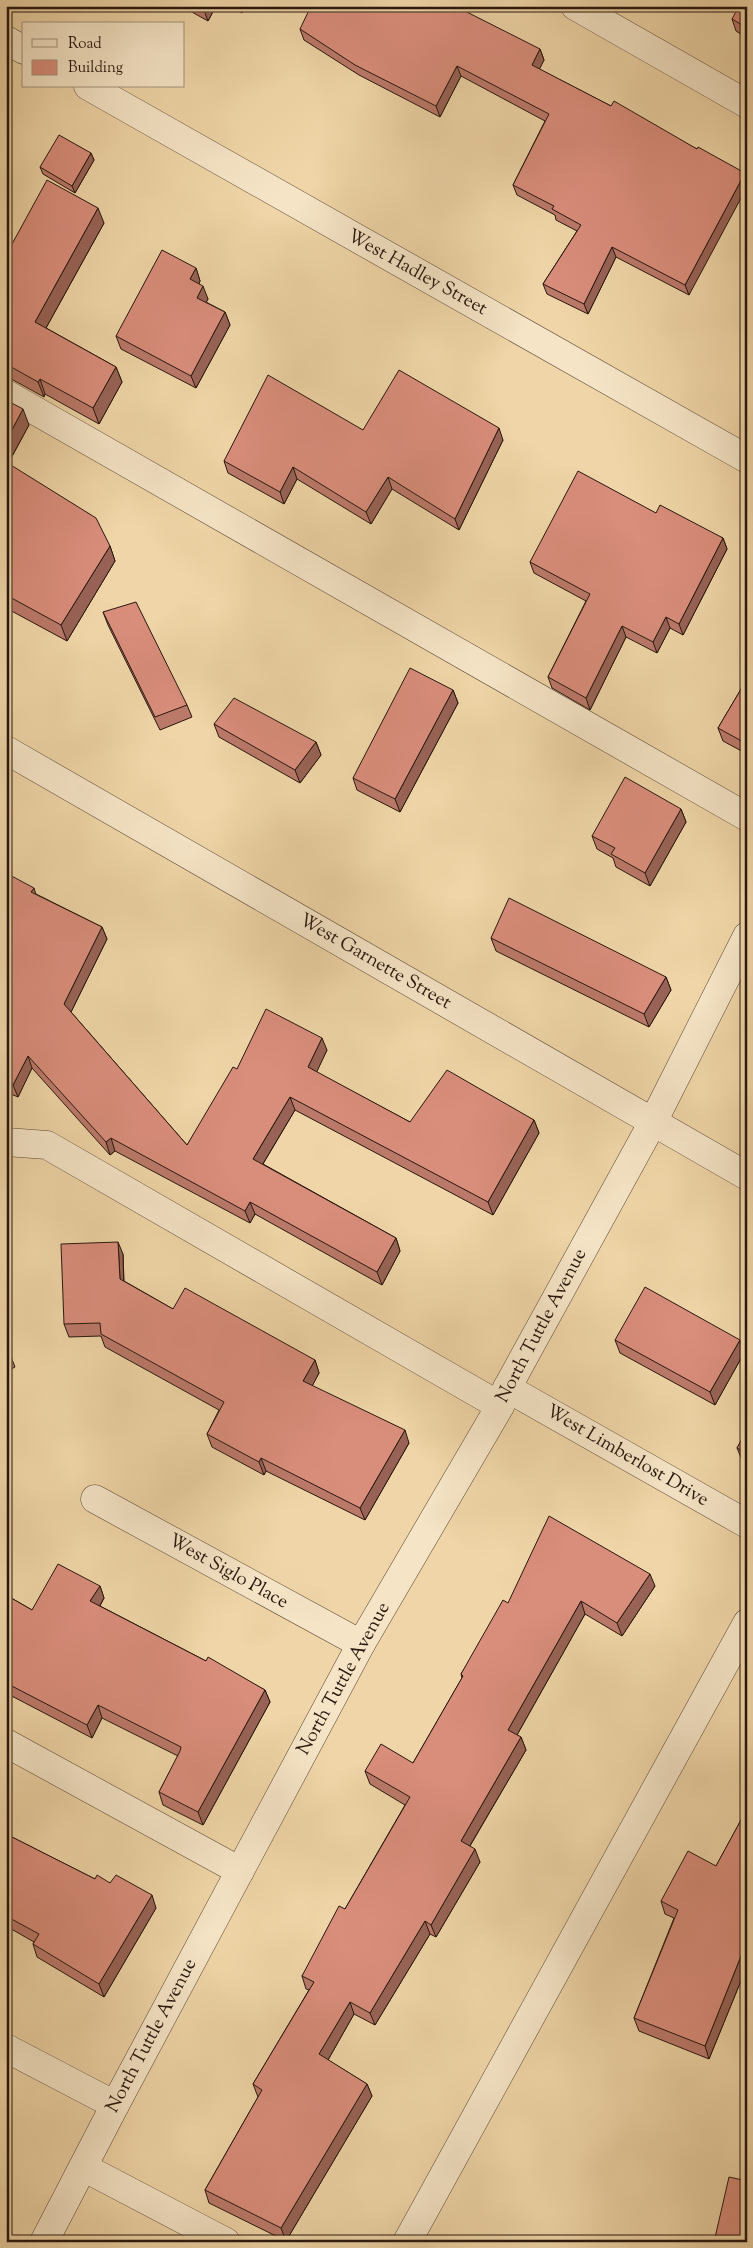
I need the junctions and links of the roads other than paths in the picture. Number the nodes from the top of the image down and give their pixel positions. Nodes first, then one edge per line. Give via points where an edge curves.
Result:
1 (576, 6) edge
2 (6, 40) edge
3 (22, 49) edge
4 (92, 88) edge
5 (747, 104) edge
6 (6, 394) edge
7 (747, 459) edge
8 (6, 750) edge
9 (747, 817) edge
10 (747, 936) edge
11 (653, 1122) junction
12 (6, 1142) edge
13 (746, 1175) edge
14 (504, 1397) junction
15 (95, 1499) dead end
16 (747, 1524) edge
17 (747, 1623) edge
18 (361, 1644) junction
19 (6, 1743) edge
20 (240, 1870) junction
21 (6, 2048) edge
22 (114, 2105) junction
23 (83, 2166) junction
24 (44, 2242) edge
25 (226, 2242) edge
26 (407, 2242) edge

1 - 5 street
2 - 3 street
4 - 7 street, West Hadley Street
6 - 9 street
8 - 11 street, West Garnette Street
10 - 11 street, North Tuttle Avenue
11 - 13 street, West Garnette Street
11 - 14 street, North Tuttle Avenue
12 - 14 street, West Limberlost Drive via 47,1145
14 - 16 street, West Limberlost Drive
14 - 18 street, North Tuttle Avenue
15 - 18 street, West Siglo Place
17 - 26 street
18 - 20 street, North Tuttle Avenue
19 - 20 street
20 - 22 street, North Tuttle Avenue
21 - 22 street
22 - 23 street, North Tuttle Avenue
23 - 24 street, North Tuttle Avenue
23 - 25 street

